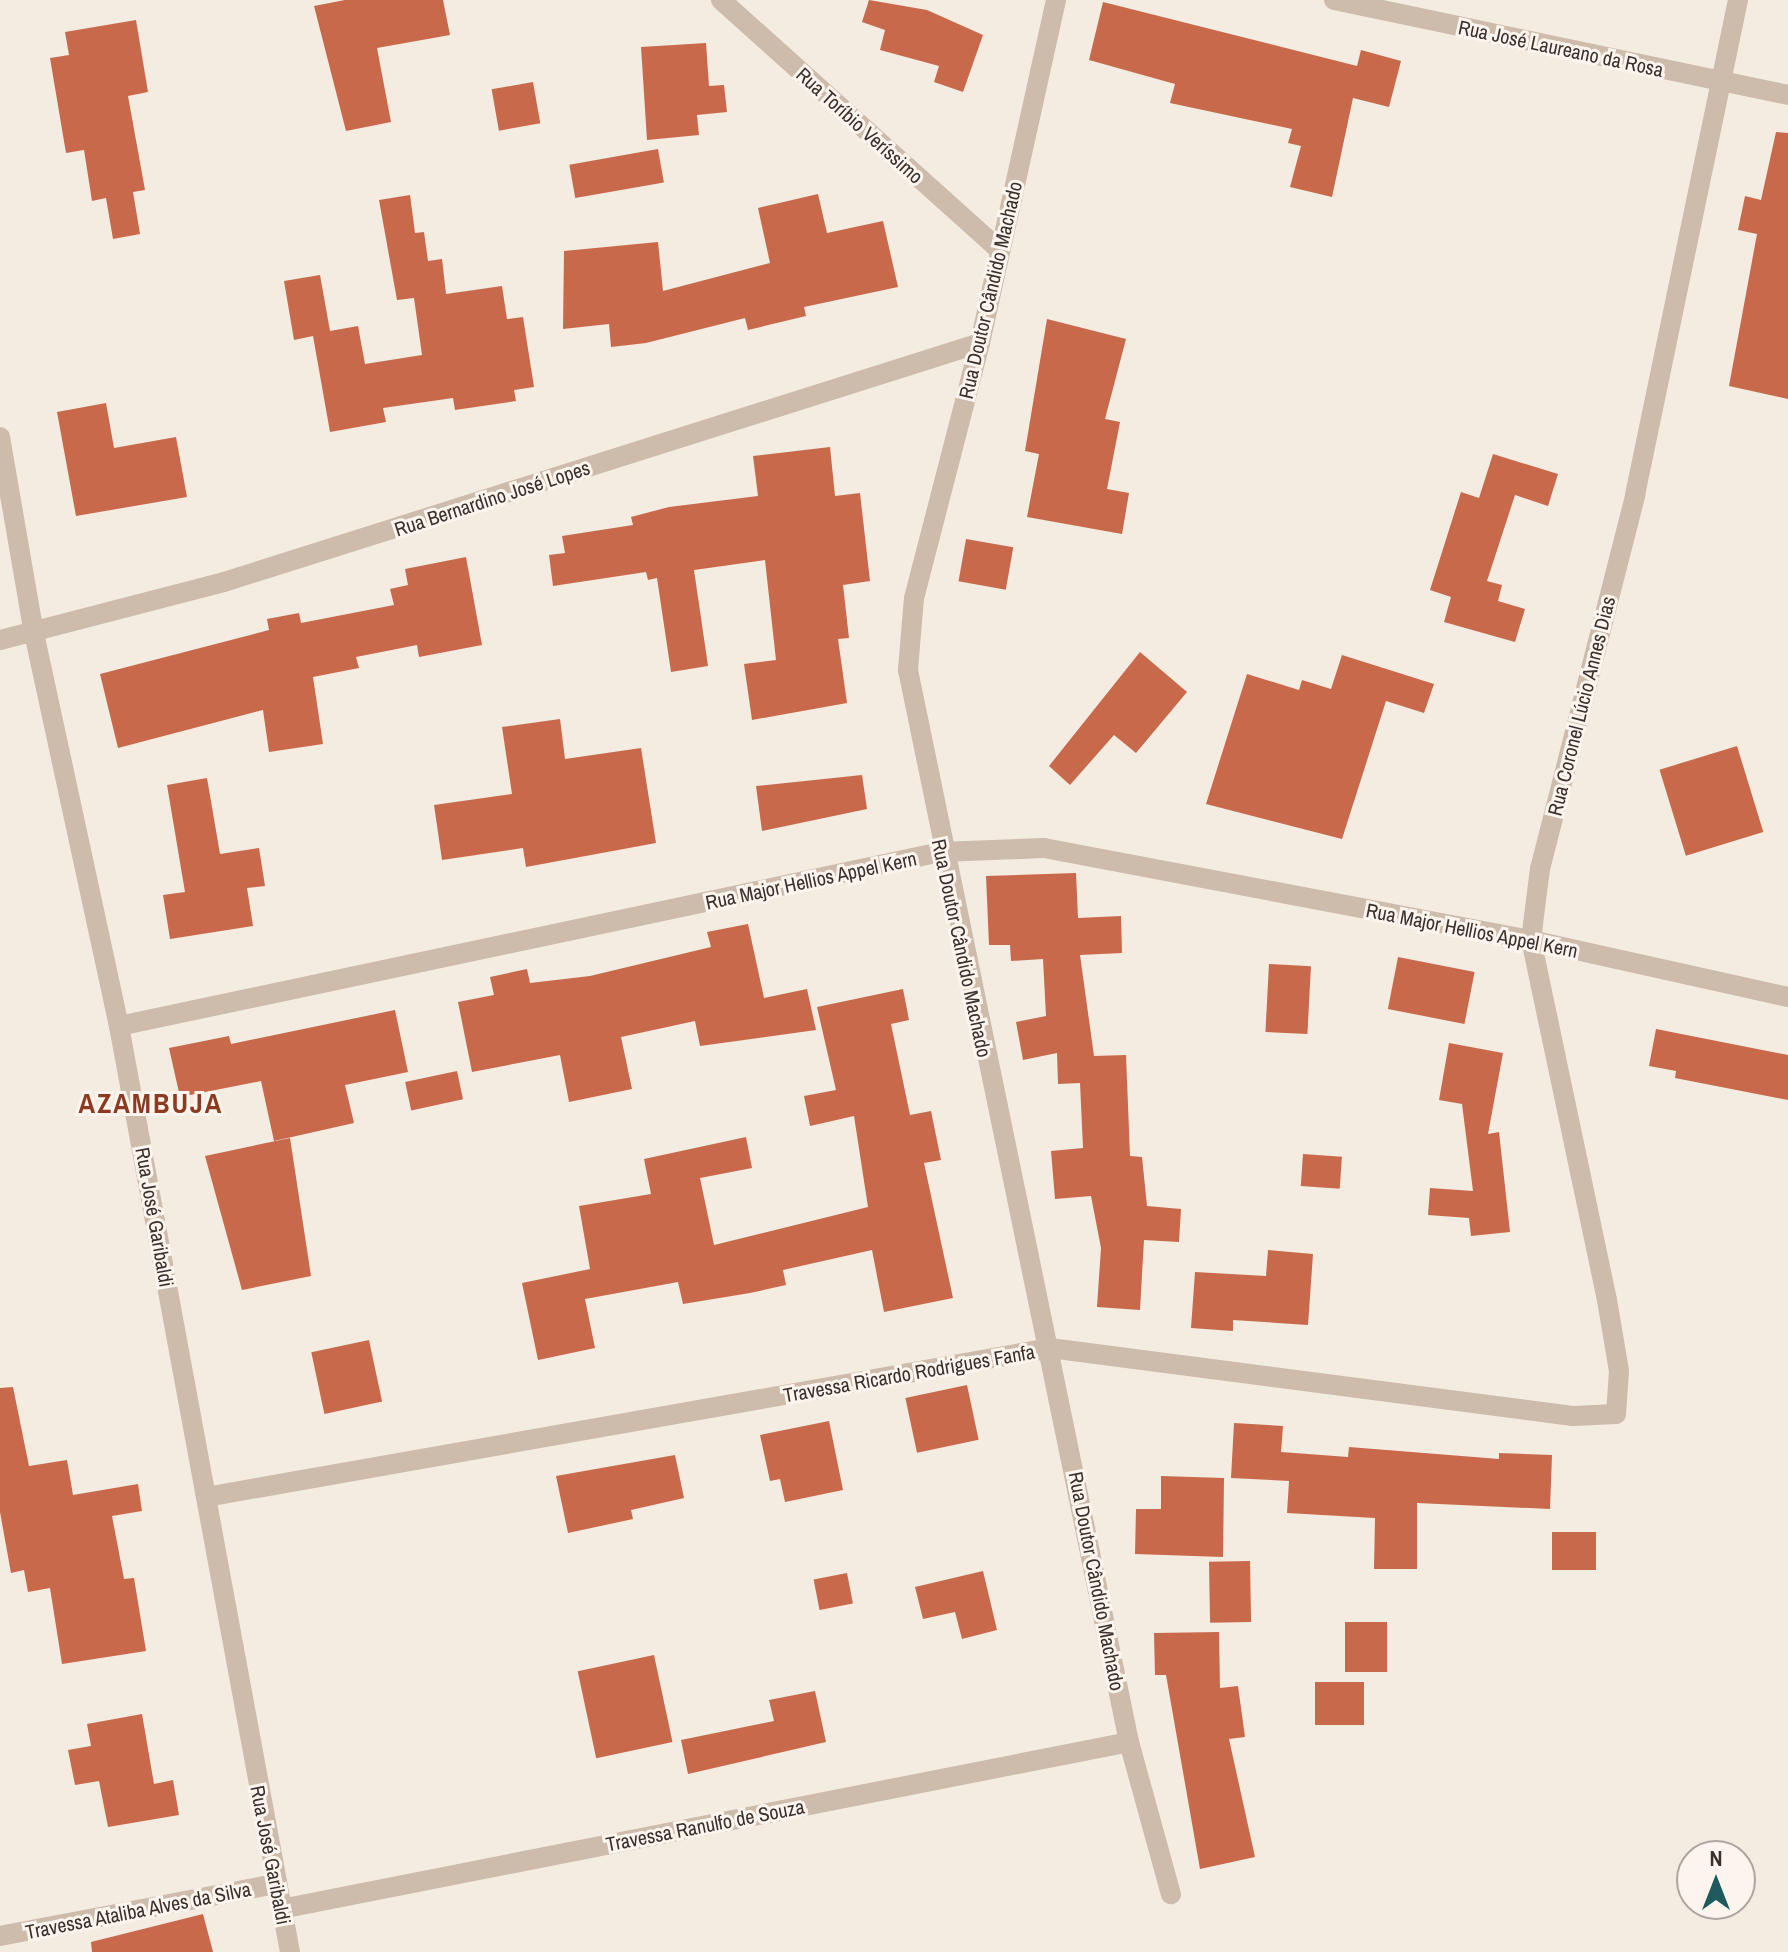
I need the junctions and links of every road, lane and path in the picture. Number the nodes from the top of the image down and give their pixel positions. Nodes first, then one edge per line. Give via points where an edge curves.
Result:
1 (721, 0) edge
2 (1056, 0) edge
3 (1334, 0) edge
4 (1738, 0) edge
5 (1722, 82) junction
6 (1788, 95) edge
7 (999, 249) junction
8 (980, 343) junction
9 (0, 437) edge
10 (34, 633) junction
11 (0, 640) edge
12 (941, 852) junction
13 (1531, 940) junction
14 (1788, 997) edge
15 (119, 1026) junction
16 (1050, 1348) junction
17 (1616, 1414) joint
18 (206, 1497) junction
19 (1129, 1742) junction
20 (276, 1884) junction
21 (1171, 1894) dead end
22 (281, 1909) junction
23 (0, 1936) edge
24 (290, 1952) edge

1 - 7 street, Rua Toríbio Veríssimo
2 - 7 street, Rua Doutor Cândido Machado
3 - 5 street, Rua José Laureano da Rosa
4 - 5 street, Rua Coronel Lúcio Annes Dias
5 - 6 street, Rua José Laureano da Rosa
5 - 13 street, Rua Coronel Lúcio Annes Dias via 1635,495 1540,869
7 - 8 street, Rua Doutor Cândido Machado
8 - 10 street, Rua Bernardino José Lopes via 224,582
8 - 12 street, Rua Doutor Cândido Machado via 913,612 908,670
9 - 10 street, Rua José Garibaldi
10 - 11 street, Rua Bernardino José Lopes
10 - 15 street, Rua José Garibaldi
12 - 13 street, Rua Major Hellios Appel Kern via 1044,848
12 - 15 street, Rua Major Hellios Appel Kern
12 - 16 street, Rua Doutor Cândido Machado
13 - 14 street, Rua Major Hellios Appel Kern
13 - 17 street, Rua Coronel Lúcio Annes Dias via 1607,1300 1619,1371
15 - 18 street, Rua José Garibaldi
16 - 17 street, Travessa Ricardo Rodrigues Fanfa via 1573,1416
16 - 18 street, Travessa Ricardo Rodrigues Fanfa
16 - 19 street, Rua Doutor Cândido Machado
18 - 20 street, Rua José Garibaldi
19 - 21 street, Rua Doutor Cândido Machado
19 - 22 street, Travessa Ranulfo de Souza
20 - 22 street, Rua José Garibaldi
20 - 23 street, Travessa Ataliba Alves da Silva
22 - 24 street, Rua José Garibaldi

